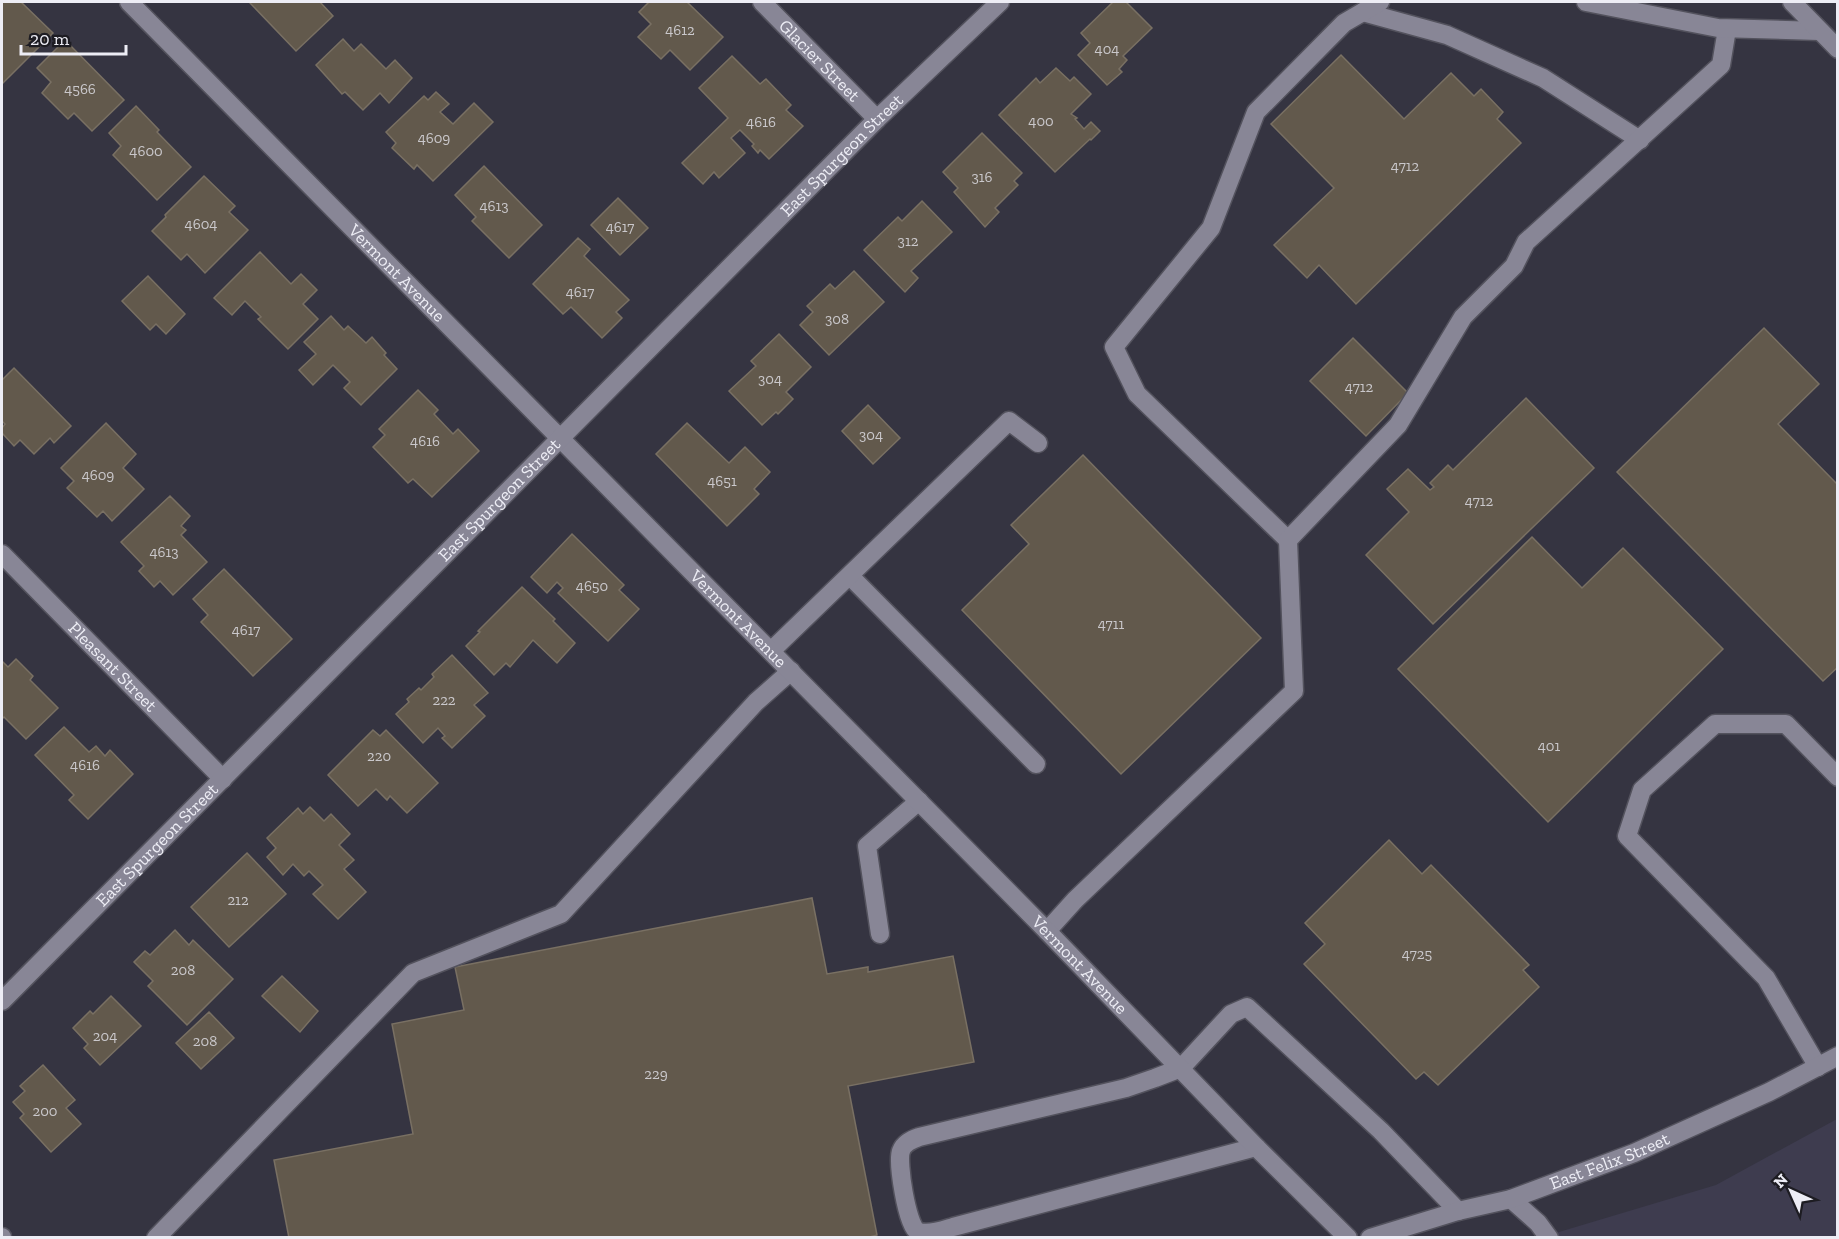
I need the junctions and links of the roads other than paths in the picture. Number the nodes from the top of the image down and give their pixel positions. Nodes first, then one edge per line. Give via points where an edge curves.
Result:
1 (129, 2) edge
2 (762, 2) edge
3 (1000, 2) edge
4 (1380, 2) edge
5 (1586, 2) edge
6 (1792, 2) edge
7 (1364, 12) junction
8 (1726, 29) junction
9 (1819, 31) junction
10 (1838, 49) edge
11 (877, 119) junction
12 (1640, 140) junction
13 (561, 438) junction
14 (1038, 443) dead end
15 (1288, 540) junction
16 (2, 554) edge
17 (850, 576) junction
18 (771, 651) junction
19 (791, 671) junction
20 (1036, 764) dead end
21 (1838, 777) edge
22 (223, 779) junction
23 (919, 801) junction
24 (1047, 931) junction
25 (880, 934) dead end
26 (2, 1001) edge
27 (1838, 1056) edge
28 (1818, 1066) junction
29 (1181, 1068) junction
30 (1256, 1147) junction
31 (1511, 1199) junction
32 (1458, 1211) junction
33 (156, 1238) edge
34 (1348, 1238) edge
35 (1370, 1238) edge
36 (1550, 1238) edge

1 - 13 street, Vermont Avenue
2 - 11 street, Glacier Street
3 - 11 street, East Spurgeon Street
4 - 7 street
5 - 8 street
6 - 9 street
7 - 12 street via 1447,35 1543,78
7 - 15 street via 1344,23 1256,112 1211,228 1114,347 1137,393
8 - 9 street
8 - 12 street via 1720,65
9 - 10 street
11 - 13 street, East Spurgeon Street
12 - 15 street via 1526,242 1514,266 1463,317 1398,425
13 - 18 street, Vermont Avenue
13 - 22 street, East Spurgeon Street
14 - 17 street via 1009,421
15 - 24 street via 1294,691
16 - 22 street, Pleasant Street
17 - 18 street
17 - 20 street
18 - 19 street, Vermont Avenue
19 - 23 street, Vermont Avenue
19 - 33 street via 756,702 561,914 412,973
21 - 28 street via 1786,724 1715,724 1642,790 1627,836 1766,978
22 - 26 street, East Spurgeon Street
23 - 24 street, Vermont Avenue
23 - 25 street via 867,846
24 - 29 street, Vermont Avenue
27 - 28 street, East Felix Street
28 - 31 street, East Felix Street via 1634,1153
29 - 30 street, Vermont Avenue
29 - 30 street via 1126,1088 909,1141 900,1158 910,1222 919,1232 944,1230
29 - 32 street via 1231,1014 1247,1007 1381,1131
30 - 34 street, Vermont Avenue
31 - 32 street, East Felix Street
31 - 36 street
32 - 35 street, East Felix Street

